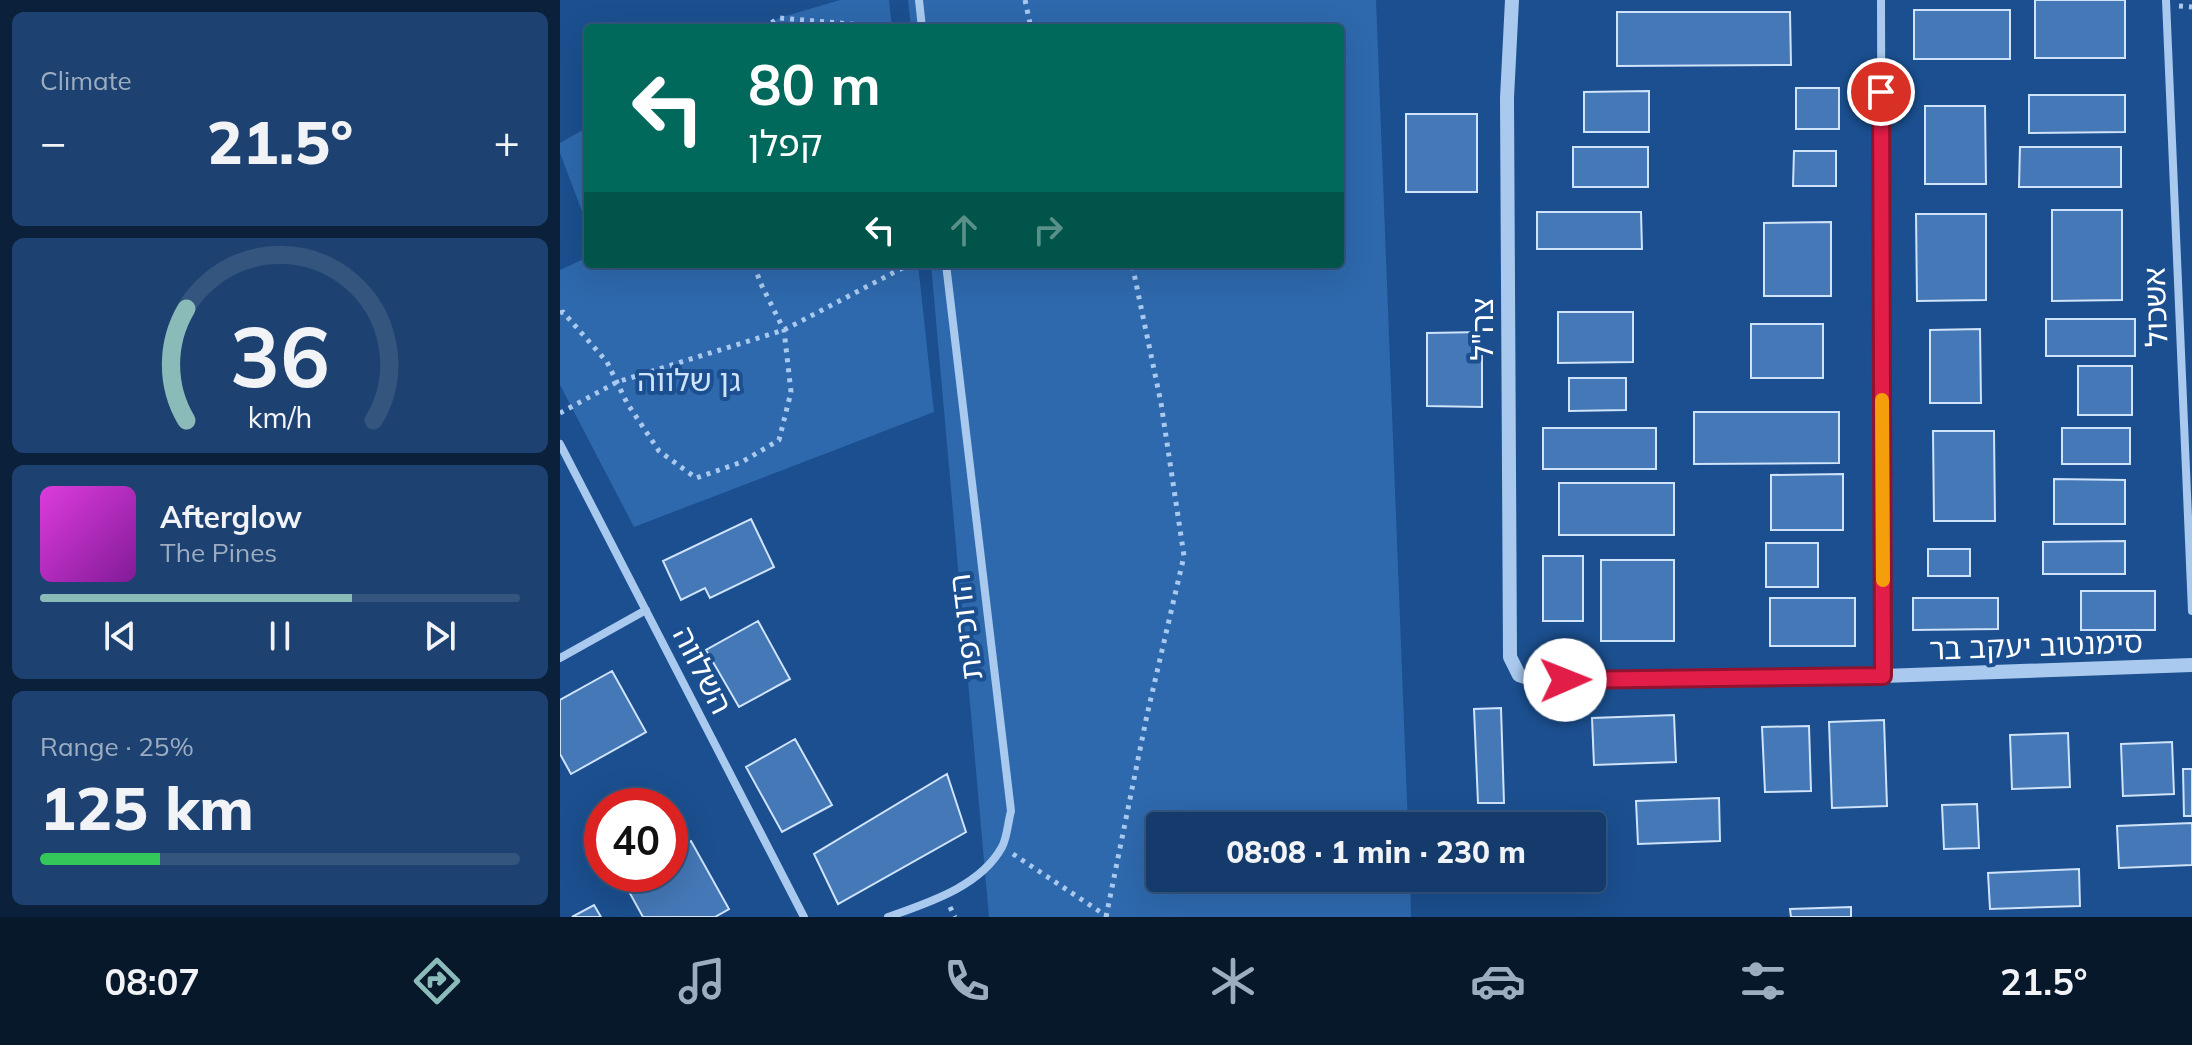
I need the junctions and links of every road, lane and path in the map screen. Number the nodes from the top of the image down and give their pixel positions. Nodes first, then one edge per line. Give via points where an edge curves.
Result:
1 (919, 0) edge
2 (1025, 0) edge
3 (1512, 0) edge
4 (1881, 0) edge
5 (2166, 0) edge
6 (769, 24) edge
7 (851, 24) edge
8 (922, 24) edge
9 (1030, 24) edge
10 (755, 268) edge
11 (902, 268) edge
12 (946, 268) edge
13 (1133, 268) edge
14 (560, 313) edge
15 (784, 330) junction
16 (617, 382) junction
17 (560, 413) edge
18 (560, 444) edge
19 (646, 610) junction
20 (2192, 611) edge
21 (1510, 657) joint
22 (560, 658) edge
23 (2192, 665) edge
24 (1883, 676) junction
25 (1003, 847) junction
26 (804, 917) edge
27 (888, 917) edge
28 (1107, 917) edge

1 - 8 street
2 - 9 path
3 - 21 street, צה"ל via 1507,98
4 - 24 street
5 - 20 street, אשכול
6 - 7 path via 779,18
10 - 15 path
11 - 15 path
12 - 25 street, הדוכיפת via 1011,811
13 - 28 path via 1161,403 1184,556
14 - 16 path via 607,362
15 - 16 path
15 - 16 path via 791,392 779,440 742,462 696,478 659,451
16 - 17 path
18 - 19 street, השלווה
19 - 22 street
19 - 26 street, השלווה
21 - 24 street, סימנטוב יעקב בר via 1519,675 1534,680
23 - 24 street, סימנטוב יעקב בר
25 - 27 street via 981,874 943,896
25 - 28 path

